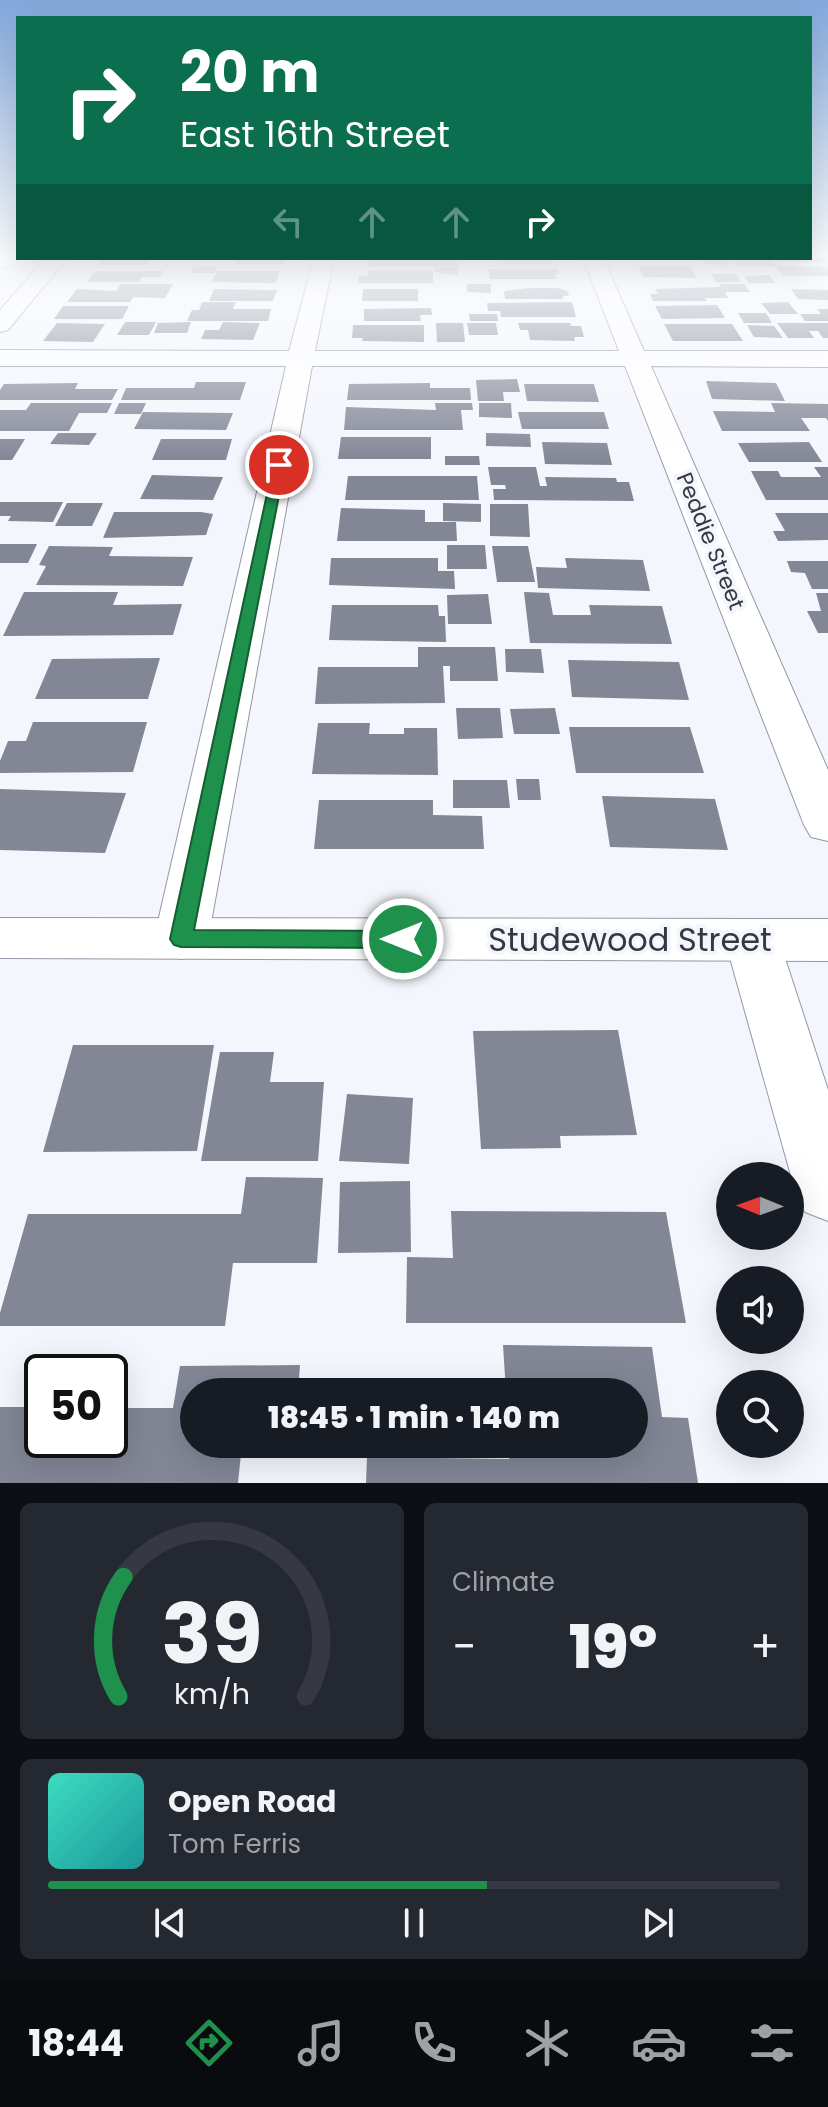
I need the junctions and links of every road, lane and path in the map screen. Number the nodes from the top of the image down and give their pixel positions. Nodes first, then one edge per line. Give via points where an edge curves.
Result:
1 (308, 324) edge
2 (621, 324) edge
3 (0, 358) edge
4 (300, 359) junction
5 (635, 359) junction
6 (828, 359) edge
7 (828, 825) edge
8 (0, 938) edge
9 (181, 939) junction
10 (752, 940) junction
11 (828, 940) edge
12 (828, 1190) edge

1 - 4 street
2 - 5 street, Peddie Street
3 - 4 street
4 - 5 street
4 - 9 street
5 - 6 street
5 - 7 street, Peddie Street
8 - 9 street, Studewood Street
9 - 10 street, Studewood Street
10 - 11 street, Studewood Street
10 - 12 street

